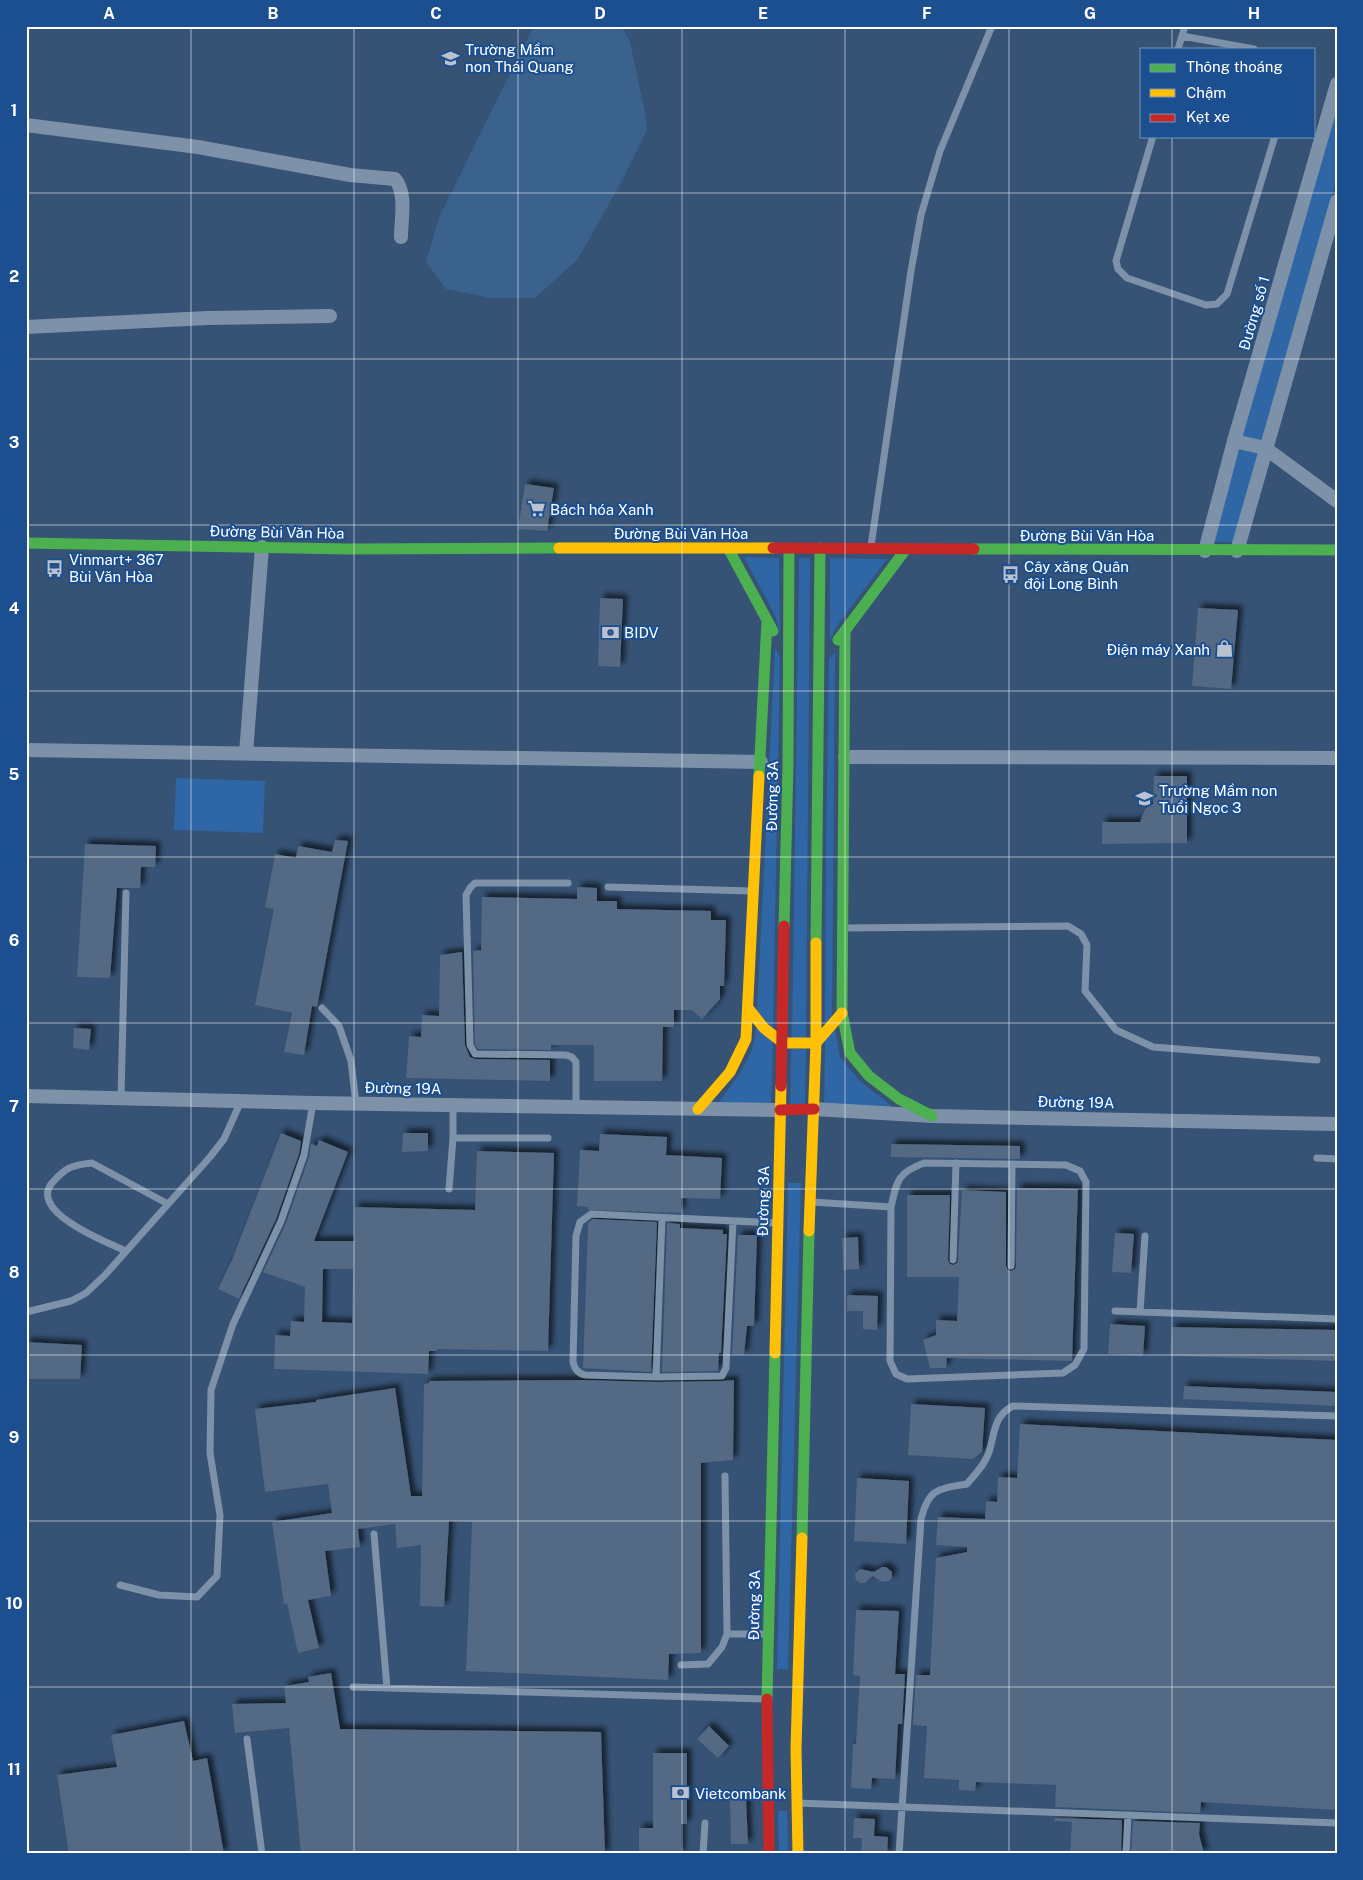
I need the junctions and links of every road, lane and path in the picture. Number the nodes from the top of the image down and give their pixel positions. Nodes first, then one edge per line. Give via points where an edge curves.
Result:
1 (992, 26) edge
2 (1185, 26) edge
3 (1182, 36) junction
4 (1178, 48) edge
5 (1248, 48) edge
6 (1337, 84) edge
7 (26, 125) edge
8 (1152, 138) edge
9 (1275, 138) edge
10 (1337, 201) edge
11 (401, 237) dead end
12 (330, 316) dead end
13 (26, 327) edge
14 (1234, 441) junction
15 (1266, 448) junction
16 (1337, 501) edge
17 (26, 543) edge
18 (262, 547) junction
19 (728, 548) junction
20 (789, 548) junction
21 (820, 548) junction
22 (870, 549) junction
23 (906, 549) junction
24 (1337, 550) edge
25 (1205, 551) junction
26 (1237, 551) junction
27 (767, 620) junction
28 (845, 631) junction
29 (820, 662) junction
30 (789, 663) junction
31 (26, 750) edge
32 (246, 753) junction
33 (845, 758) junction
34 (1337, 758) edge
35 (761, 762) junction
36 (568, 883) dead end
37 (608, 887) dead end
38 (753, 891) junction
39 (126, 893) dead end
40 (842, 928) junction
41 (322, 1008) dead end
42 (748, 1008) junction
43 (842, 1013) junction
44 (782, 1043) junction
45 (816, 1043) junction
46 (1317, 1060) dead end
47 (26, 1096) edge
48 (121, 1097) junction
49 (241, 1101) junction
50 (313, 1103) junction
51 (356, 1104) junction
52 (453, 1105) junction
53 (576, 1107) junction
54 (814, 1108) junction
55 (698, 1109) junction
56 (780, 1110) junction
57 (932, 1116) junction
58 (1337, 1124) edge
59 (453, 1138) junction
60 (548, 1138) dead end
61 (1317, 1158) dead end
62 (1337, 1159) edge
63 (956, 1163) junction
64 (1012, 1164) junction
65 (449, 1189) dead end
66 (810, 1202) junction
67 (168, 1204) junction
68 (891, 1207) junction
69 (662, 1218) junction
70 (733, 1221) junction
71 (778, 1223) junction
72 (1145, 1236) dead end
73 (126, 1251) junction
74 (953, 1260) dead end
75 (1011, 1266) dead end
76 (1115, 1311) dead end
77 (26, 1312) edge
78 (1140, 1312) junction
79 (1337, 1319) edge
80 (656, 1377) junction
81 (1337, 1416) edge
82 (725, 1476) dead end
83 (374, 1534) dead end
84 (120, 1585) dead end
85 (727, 1634) junction
86 (768, 1634) junction
87 (681, 1665) dead end
88 (353, 1688) dead end
89 (387, 1688) junction
90 (767, 1700) junction
91 (247, 1739) dead end
92 (782, 1749) junction
93 (797, 1803) junction
94 (902, 1806) junction
95 (1128, 1815) junction
96 (705, 1823) dead end
97 (1337, 1823) edge
98 (262, 1854) edge
99 (703, 1854) edge
100 (769, 1854) edge
101 (798, 1854) edge
102 (900, 1854) edge
103 (1126, 1854) edge

1 - 22 lane via 940,151 921,215
2 - 3 lane
3 - 4 lane
3 - 5 lane
6 - 14 street, Đường số 1
7 - 11 street via 198,147 350,175 395,179 402,194
8 - 9 lane via 1116,261 1118,269 1128,278 1206,305 1217,304 1227,294
10 - 15 street
12 - 13 street via 199,318
14 - 15 street
14 - 25 street, Đường số 1
15 - 16 street
15 - 26 street
17 - 18 street, Đường Bùi Văn Hòa
18 - 19 street, Đường Bùi Văn Hòa
18 - 32 street
19 - 20 street, Đường Bùi Văn Hòa
19 - 27 street
20 - 21 street, Đường Bùi Văn Hòa
20 - 30 street, Đường 3A
21 - 22 street, Đường Bùi Văn Hòa
21 - 29 street, Đường 3A
22 - 23 street, Đường Bùi Văn Hòa
23 - 25 street, Đường Bùi Văn Hòa
23 - 28 street
24 - 26 street, Đường Bùi Văn Hòa
25 - 26 street, Đường Bùi Văn Hòa
27 - 30 street
27 - 35 street, Đường 3A
28 - 29 street
28 - 33 street
29 - 45 street, Đường 3A
30 - 44 street, Đường 3A
31 - 32 street
32 - 35 street
33 - 34 street
33 - 40 street
35 - 38 street, Đường 3A
36 - 53 lane via 475,883 470,888 466,895 470,1045 476,1054 572,1057 576,1062
37 - 38 lane
38 - 42 street, Đường 3A
39 - 48 lane
40 - 43 street
40 - 46 lane via 1068,926 1081,934 1088,945 1085,992 1116,1030 1153,1047
41 - 51 lane via 339,1026 351,1061
42 - 44 street
42 - 55 street, Đường 3A via 746,1039 730,1072
43 - 45 street
43 - 57 street via 850,1053 869,1076 899,1099
44 - 45 street
44 - 56 street, Đường 3A
45 - 54 street, Đường 3A
47 - 48 street, Đường 19A
48 - 49 street, Đường 19A
49 - 50 street, Đường 19A
49 - 67 lane via 224,1139
50 - 51 street, Đường 19A
50 - 84 lane via 302,1164 281,1221 233,1324 211,1390 210,1452 220,1515 217,1576 197,1597 159,1595
51 - 52 street, Đường 19A
52 - 53 street, Đường 19A
52 - 59 lane
53 - 55 street, Đường 19A
54 - 56 street
54 - 57 street, Đường 19A
54 - 66 street, Đường 3A
55 - 56 street, Đường 19A
56 - 71 street, Đường 3A
57 - 58 street, Đường 19A
59 - 60 lane
59 - 65 lane
61 - 62 lane
63 - 64 lane
63 - 68 lane via 924,1163 909,1169 897,1182
63 - 74 lane
64 - 68 lane via 1066,1165 1080,1171 1086,1182 1084,1349 1075,1365 1063,1373 907,1378 896,1374 890,1361
64 - 75 lane
66 - 68 lane
66 - 92 street, Đường 3A
67 - 73 lane
67 - 73 lane via 92,1163 62,1171 49,1186 48,1199 56,1212 70,1224
69 - 70 lane
69 - 80 lane
69 - 80 lane via 591,1214 580,1222 576,1236 574,1367 585,1375
70 - 71 lane
70 - 80 lane via 726,1368 722,1376 716,1377
71 - 86 street, Đường 3A
72 - 78 lane
73 - 77 lane via 86,1293
76 - 78 lane
78 - 79 lane
81 - 94 lane via 1013,1406 1004,1410 997,1421 984,1464 967,1484 931,1494 925,1504 920,1529
82 - 85 lane
83 - 89 lane
85 - 86 lane
85 - 87 lane via 722,1647 708,1664
86 - 90 street, Đường 3A
88 - 89 lane
89 - 90 lane
90 - 92 street, Đường 3A
91 - 98 lane
92 - 93 street, Đường 3A
92 - 100 street, Đường 3A
93 - 94 lane
93 - 101 street, Đường 3A
94 - 95 lane
94 - 102 lane
95 - 97 lane
95 - 103 lane
96 - 99 lane

